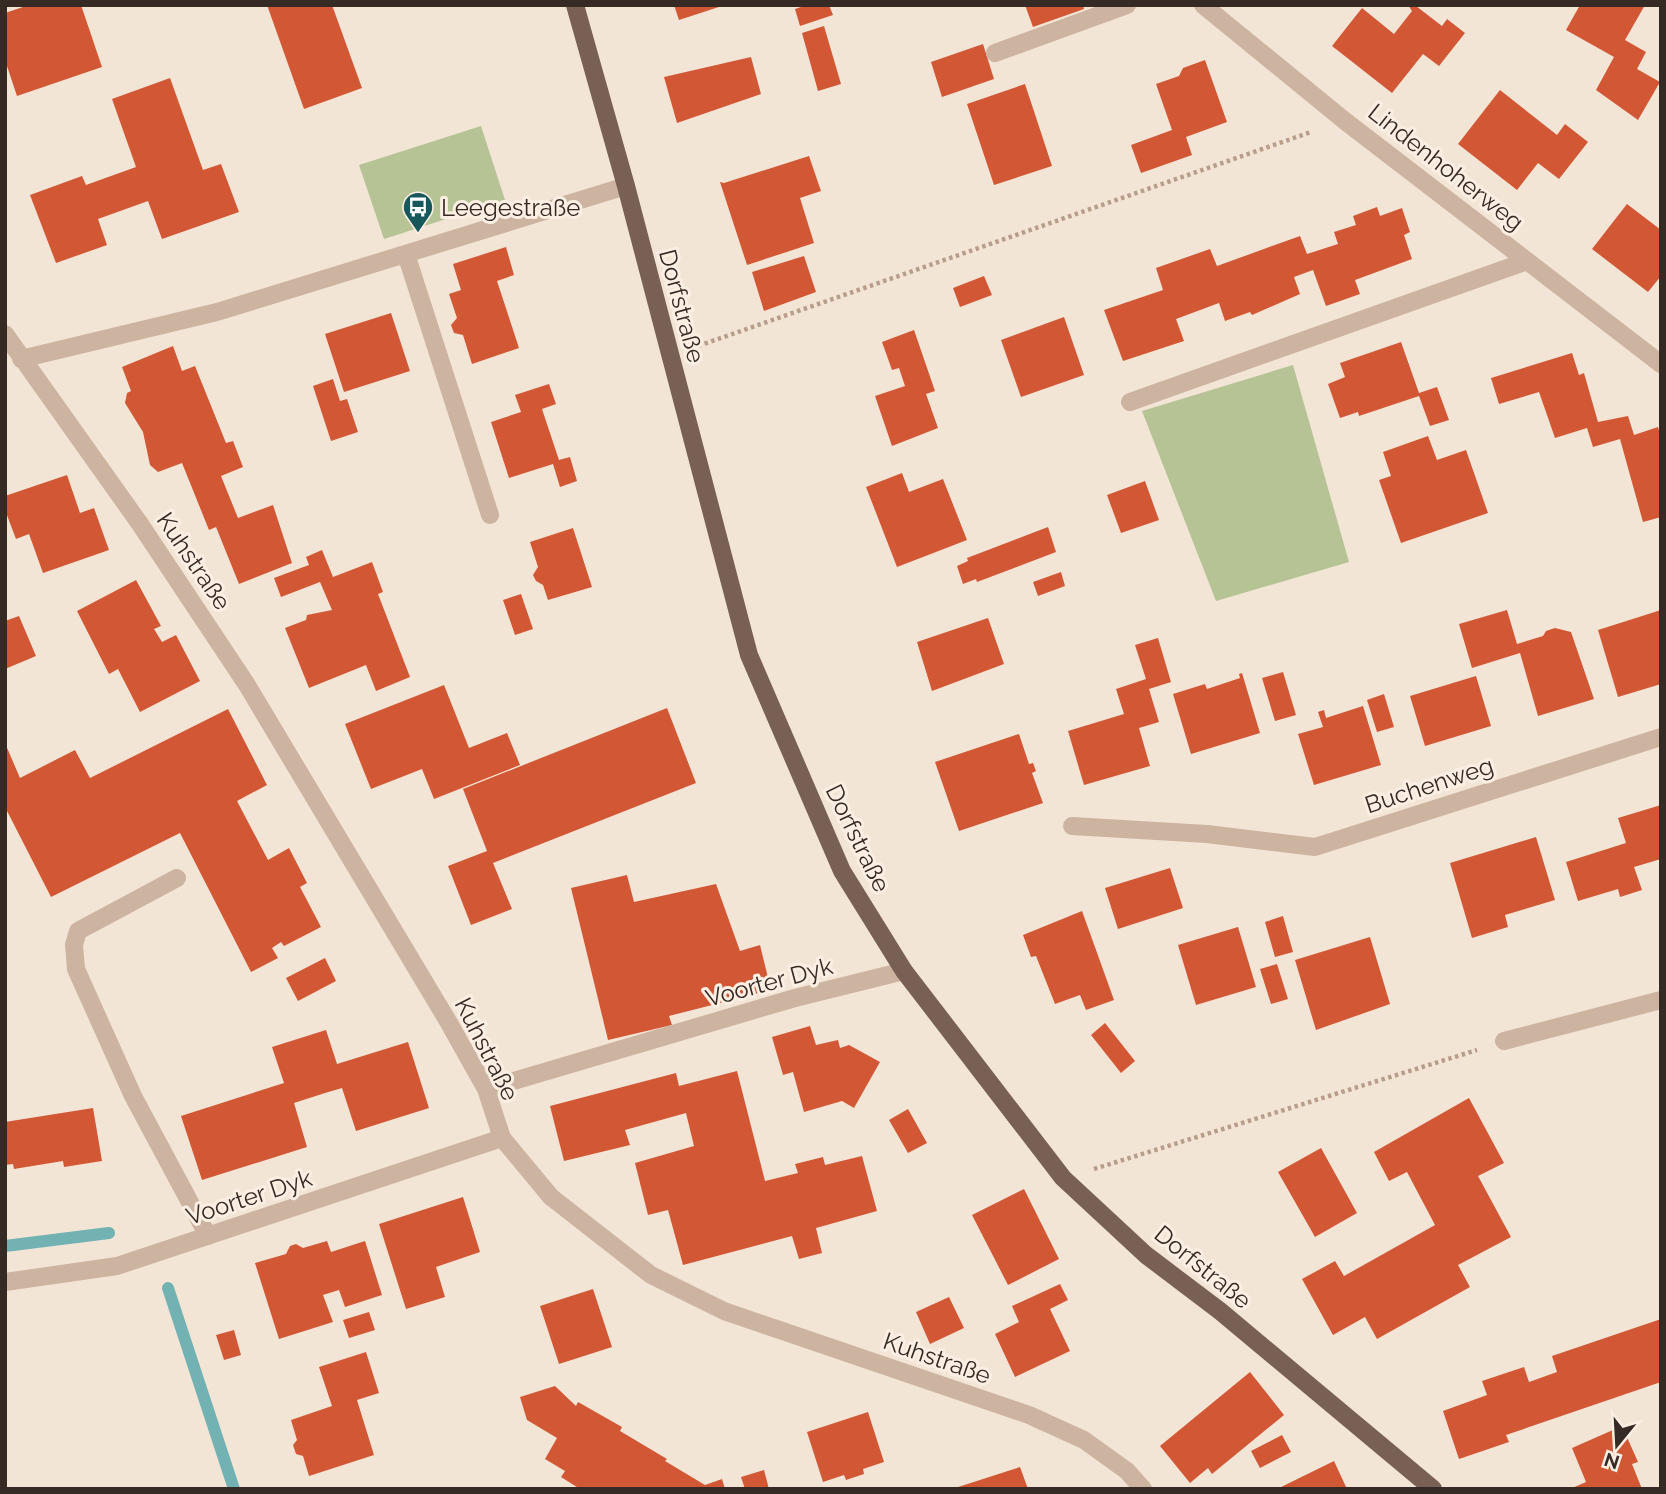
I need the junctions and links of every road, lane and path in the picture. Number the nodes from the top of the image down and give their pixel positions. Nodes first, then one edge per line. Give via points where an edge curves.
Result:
1 (575, 5) edge
2 (1127, 5) edge
3 (1203, 5) edge
4 (995, 53) dead end
5 (1345, 121) junction
6 (626, 186) junction
7 (405, 254) junction
8 (1527, 261) junction
9 (5, 334) edge
10 (670, 356) junction
11 (21, 359) junction
12 (1661, 364) edge
13 (1130, 401) dead end
14 (490, 515) dead end
15 (1661, 737) edge
16 (1072, 826) dead end
17 (177, 878) dead end
18 (904, 971) junction
19 (1661, 1000) edge
20 (1504, 1041) joint
21 (486, 1089) junction
22 (502, 1138) junction
23 (1063, 1178) junction
24 (208, 1236) junction
25 (5, 1282) edge
26 (1143, 1489) edge
27 (1433, 1489) edge

1 - 6 main road, Dorfstraße
2 - 4 street
3 - 5 street, Lindenhoherweg
5 - 8 street, Lindenhoherweg
5 - 10 path
6 - 7 street
6 - 10 main road, Dorfstraße
7 - 11 street via 217,312
7 - 14 street
8 - 12 street, Lindenhoherweg
8 - 13 street
9 - 11 street, Kuhstraße
10 - 18 main road, Dorfstraße via 749,655 842,870
11 - 21 street, Kuhstraße via 140,524 247,685
15 - 16 street, Buchenweg via 1315,847 1208,834
17 - 24 street via 78,931 76,969 133,1096
18 - 21 street, Voorter Dyk via 795,998
18 - 23 main road, Dorfstraße
19 - 20 street
20 - 23 path
21 - 22 street, Kuhstraße
22 - 24 street, Voorter Dyk
22 - 26 street, Kuhstraße via 551,1197 651,1275 724,1311 1029,1415 1084,1440
23 - 27 main road, Dorfstraße via 1146,1255
24 - 25 street, Voorter Dyk via 117,1266

